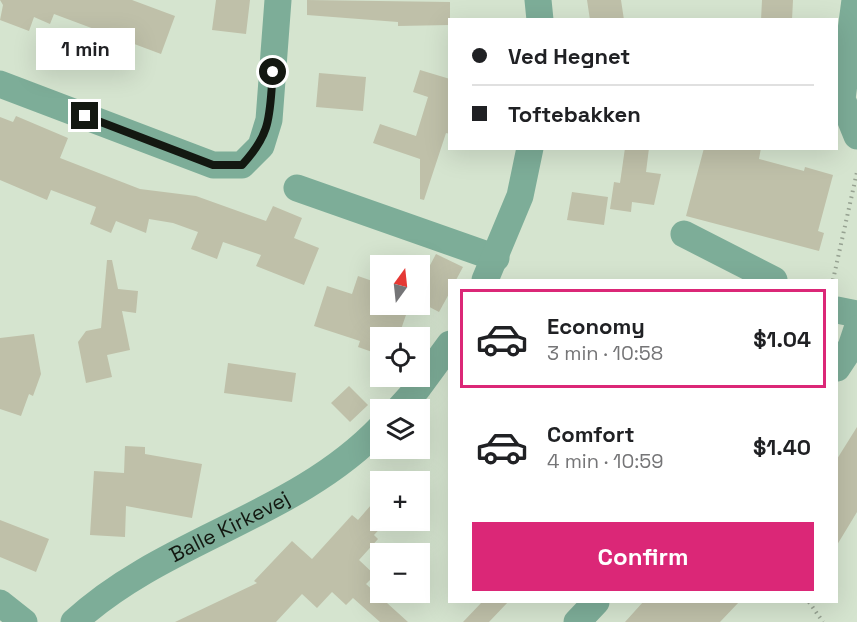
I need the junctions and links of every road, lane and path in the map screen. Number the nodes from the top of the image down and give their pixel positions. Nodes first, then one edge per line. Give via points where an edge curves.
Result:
1 (278, 0) edge
2 (538, 0) edge
3 (855, 0) edge
4 (540, 18) edge
5 (0, 84) edge
6 (857, 136) edge
7 (530, 150) edge
8 (857, 172) edge
9 (297, 188) dead end
10 (684, 234) dead end
11 (491, 269) edge
12 (772, 279) edge
13 (833, 279) edge
14 (838, 310) edge
15 (857, 314) edge
16 (857, 329) edge
17 (448, 347) edge
18 (838, 366) edge
19 (408, 399) edge
20 (370, 438) edge
21 (0, 603) edge
22 (595, 603) edge
23 (810, 603) edge
24 (24, 622) edge
25 (74, 622) edge
26 (577, 622) edge
27 (823, 622) edge

1 - 5 street via 269,120 261,146 242,165 213,165
2 - 4 street
3 - 6 street via 842,99
7 - 11 street via 520,196
8 - 13 path
9 - 11 street
10 - 12 street
14 - 15 street
16 - 18 street
17 - 19 street
20 - 25 street, Balle Kirkevej via 357,452 291,497 145,572 91,606
21 - 24 street
22 - 26 street
23 - 27 path

